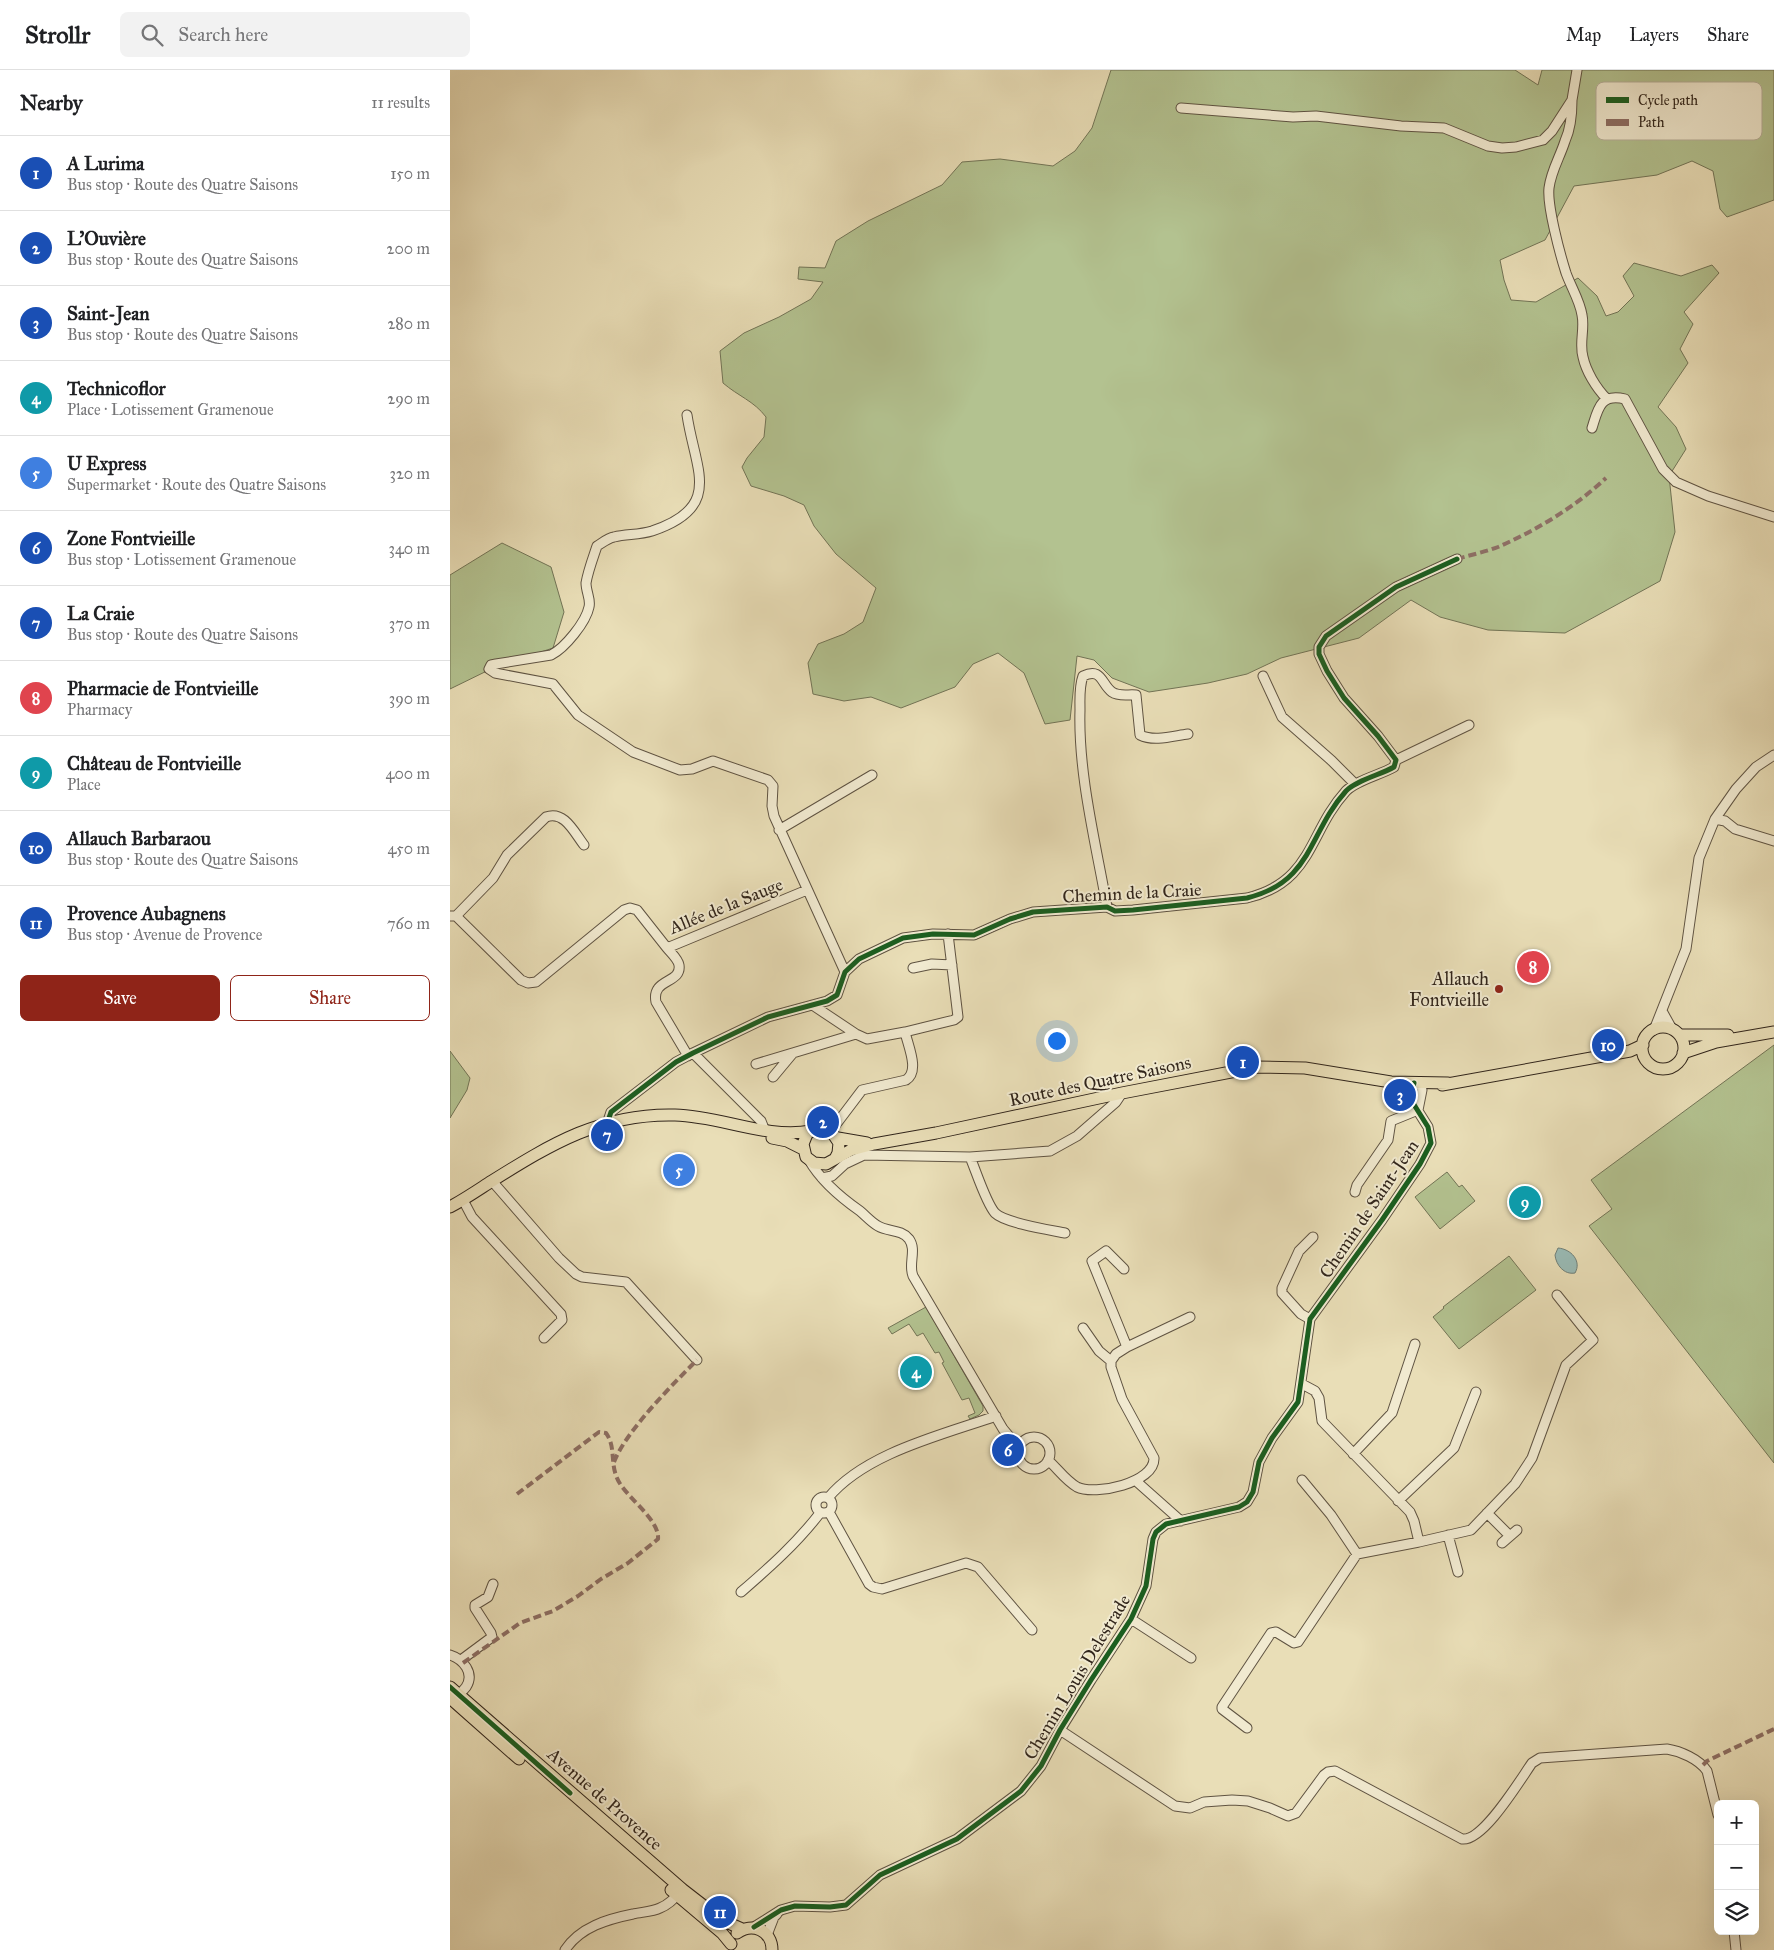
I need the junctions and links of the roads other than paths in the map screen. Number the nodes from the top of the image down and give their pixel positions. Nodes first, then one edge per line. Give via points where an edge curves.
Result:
1 (1577, 70) edge
2 (1572, 100) junction
3 (1181, 108) dead end
4 (1607, 399) junction
5 (687, 415) dead end
6 (1592, 428) dead end
7 (1774, 517) edge
8 (1457, 559) dead end
9 (1263, 676) dead end
10 (1469, 725) dead end
11 (1188, 734) dead end
12 (1774, 755) edge
13 (1396, 760) junction
14 (872, 775) dead end
15 (1355, 784) junction
16 (1715, 819) junction
17 (779, 830) junction
18 (1774, 841) edge
19 (584, 845) dead end
20 (807, 890) junction
21 (1107, 907) junction
22 (453, 916) edge
23 (948, 934) junction
24 (668, 948) junction
25 (952, 965) junction
26 (913, 968) dead end
27 (845, 972) junction
28 (814, 1006) junction
29 (1662, 1012) junction
30 (1654, 1030) junction
31 (905, 1032) junction
32 (1676, 1032) junction
33 (1774, 1032) edge
34 (856, 1034) junction
35 (1750, 1035) junction
36 (1643, 1045) junction
37 (793, 1053) junction
38 (1684, 1053) junction
39 (691, 1054) junction
40 (1608, 1055) junction
41 (1648, 1062) junction
42 (756, 1064) dead end
43 (773, 1077) dead end
44 (1417, 1087) junction
45 (1122, 1093) junction
46 (620, 1105) junction
47 (1418, 1110) junction
48 (622, 1119) junction
49 (609, 1125) junction
50 (763, 1130) junction
51 (811, 1131) junction
52 (834, 1134) junction
53 (874, 1144) junction
54 (803, 1149) junction
55 (836, 1157) junction
56 (970, 1157) junction
57 (808, 1160) junction
58 (826, 1164) junction
59 (822, 1178) junction
60 (494, 1184) junction
61 (1355, 1192) dead end
62 (464, 1203) junction
63 (450, 1207) edge
64 (450, 1214) edge
65 (1065, 1233) dead end
66 (1313, 1237) dead end
67 (1124, 1269) dead end
68 (1557, 1295) dead end
69 (1190, 1317) dead end
70 (1310, 1319) junction
71 (1083, 1328) dead end
72 (544, 1338) dead end
73 (1415, 1344) dead end
74 (1127, 1347) junction
75 (697, 1360) dead end
76 (1112, 1361) junction
77 (1302, 1384) junction
78 (1476, 1392) dead end
79 (996, 1416) junction
80 (1019, 1448) junction
81 (1353, 1454) junction
82 (1048, 1460) junction
83 (1302, 1480) dead end
84 (1136, 1481) junction
85 (828, 1498) junction
86 (1398, 1501) junction
87 (824, 1512) junction
88 (1487, 1513) junction
89 (1181, 1521) junction
90 (1448, 1535) junction
91 (1419, 1542) junction
92 (1502, 1543) dead end
93 (1357, 1554) junction
94 (1458, 1572) dead end
95 (493, 1584) dead end
96 (741, 1592) dead end
97 (1131, 1619) junction
98 (1032, 1630) dead end
99 (450, 1655) edge
100 (1191, 1658) dead end
101 (461, 1660) junction
102 (453, 1696) edge
103 (1247, 1728) dead end
104 (1060, 1730) junction
105 (1714, 1800) edge
106 (680, 1892) junction
107 (781, 1910) junction
108 (748, 1928) junction
109 (767, 1935) junction
110 (1734, 1935) edge
111 (731, 1947) edge
112 (565, 1950) edge
113 (772, 1950) edge
114 (1736, 1950) edge

1 - 2 street
2 - 3 street via 1552,131 1542,140 1516,148 1488,146 1444,128
2 - 4 street via 1572,120 1556,161 1549,200 1566,273 1583,316 1583,358 1599,391
4 - 6 street via 1599,405
4 - 7 street via 1625,399 1663,469 1676,482
5 - 17 street via 690,441 698,461 699,494 692,508 653,531 613,537 597,546 586,584 590,602 576,631 551,655 491,665 489,669 495,673 553,684 578,715 633,752 680,770 713,761 765,778 772,786 772,806
8 - 13 street via 1396,587 1326,636 1319,647 1319,654 1335,684
9 - 15 street via 1282,717
10 - 13 street
11 - 21 street via 1166,738 1140,735 1136,695 1113,693 1102,677 1089,673 1083,676 1080,684 1082,760
12 - 16 street via 1756,767
13 - 15 street, Chemin de la Craie via 1394,767
14 - 17 street
15 - 21 street, Chemin de la Craie via 1333,808 1299,867 1289,878 1264,894 1132,910 1114,911
16 - 18 street
16 - 29 street via 1699,858 1686,949
17 - 20 street
19 - 22 street via 563,818 553,814 546,817 507,855 493,878
20 - 24 street, Allée de la Sauge
20 - 27 street
21 - 23 street, Chemin de la Craie via 1033,912 974,935
22 - 24 street via 528,983 536,982 630,908 637,910
23 - 25 street
23 - 27 street, Chemin de la Craie via 903,938 859,959
24 - 39 street, Allée de la Sauge via 679,963 678,970 675,977 654,994
25 - 26 street via 932,964
25 - 31 street via 958,1018
27 - 28 street via 837,995
28 - 34 street
28 - 39 street via 768,1017
29 - 30 street
29 - 32 street
30 - 32 main road, Route des Quatre Saisons via 1666,1027
30 - 36 main road
31 - 34 street via 878,1038
31 - 52 street via 914,1070 911,1077 862,1090
32 - 35 main road, Route des Quatre Saisons
32 - 38 main road
33 - 35 main road, Route des Quatre Saisons
34 - 37 street
35 - 38 main road, Route des Quatre Saisons
36 - 40 main road, Route des Quatre Saisons
36 - 41 main road
37 - 42 street
37 - 43 street
38 - 41 main road, Route des Quatre Saisons via 1678,1063 1666,1068
39 - 46 street
39 - 50 street via 761,1121
40 - 41 main road, Route des Quatre Saisons
40 - 44 main road, Route des Quatre Saisons
44 - 45 main road, Route des Quatre Saisons via 1305,1068 1257,1067
44 - 47 street, Chemin de Saint-Jean via 1413,1104
45 - 53 main road, Route des Quatre Saisons
45 - 56 street via 1077,1136 1050,1151
46 - 48 street
46 - 49 street via 611,1112
47 - 61 street via 1391,1121 1388,1140
47 - 70 street, Chemin de Saint-Jean via 1428,1127 1431,1143 1428,1150
48 - 49 main road
48 - 50 main road via 677,1115
49 - 54 main road via 656,1121 691,1123 787,1141
49 - 60 main road via 571,1135
50 - 51 main road, Route des Quatre Saisons
51 - 52 main road, Route des Quatre Saisons via 821,1128
51 - 54 main road via 804,1139
52 - 53 main road, Route des Quatre Saisons
52 - 55 main road via 840,1148
53 - 55 main road, Route des Quatre Saisons
54 - 57 main road
55 - 58 main road, Route des Quatre Saisons
56 - 59 street via 864,1155 845,1164 832,1176
56 - 65 street via 997,1215
57 - 58 main road
57 - 59 street
58 - 59 street
59 - 79 street via 878,1226 904,1234 910,1240 913,1276
60 - 62 main road
60 - 75 street via 576,1274 591,1279 626,1282
62 - 63 main road
62 - 64 main road
62 - 72 street via 472,1218 561,1314 562,1320
66 - 70 street via 1299,1251 1282,1288 1282,1293
67 - 74 street via 1106,1251 1092,1261
68 - 88 street via 1593,1340 1566,1365 1532,1458 1515,1484
69 - 74 street
70 - 77 street, Chemin Louis Delestrade
71 - 76 street
73 - 81 street via 1392,1413
74 - 76 street
76 - 84 street via 1110,1368 1122,1399 1154,1458 1152,1468
77 - 81 street via 1315,1390 1322,1421
77 - 89 street, Chemin Louis Delestrade via 1298,1402 1259,1462 1253,1492 1247,1502 1239,1507
78 - 86 street via 1454,1448
79 - 80 street
79 - 85 street via 860,1468
80 - 82 street via 1020,1461 1028,1468 1042,1467
80 - 82 street via 1025,1440 1040,1438 1049,1450
81 - 86 street
82 - 84 street via 1077,1487 1085,1489 1109,1488
83 - 93 street
84 - 89 street
85 - 87 street via 832,1503
85 - 87 street via 816,1501 816,1508
86 - 91 street via 1410,1512
87 - 96 street
87 - 98 street via 873,1587 882,1589 966,1563 978,1567
88 - 90 street via 1471,1530
88 - 92 street via 1513,1533
89 - 97 street, Chemin Louis Delestrade via 1166,1524 1156,1532 1146,1586
90 - 91 street
90 - 94 street
91 - 93 street
93 - 103 street via 1298,1642 1294,1643 1276,1632 1271,1633 1222,1707
95 - 101 street via 488,1597 475,1608 492,1637
97 - 100 street
97 - 104 street, Chemin Louis Delestrade
99 - 101 street
101 - 102 street via 469,1676 466,1687
102 - 106 main road, Avenue de Provence
104 - 105 street via 1181,1808 1232,1800 1270,1808 1288,1816 1296,1813 1324,1775 1335,1771 1462,1840 1479,1834 1532,1763 1540,1758 1673,1750 1703,1765
104 - 107 street, Chemin Louis Delestrade via 1041,1766 1021,1792 957,1839 880,1875 846,1905 795,1906
106 - 108 main road, Avenue de Provence via 722,1920
106 - 111 main road, Avenue de Provence via 722,1933
106 - 112 street via 659,1909 595,1924 572,1940
107 - 108 street, Chemin Louis Delestrade
107 - 109 street
108 - 109 main road, Avenue de Provence via 759,1929
108 - 111 main road via 733,1938
109 - 113 main road
110 - 114 street

